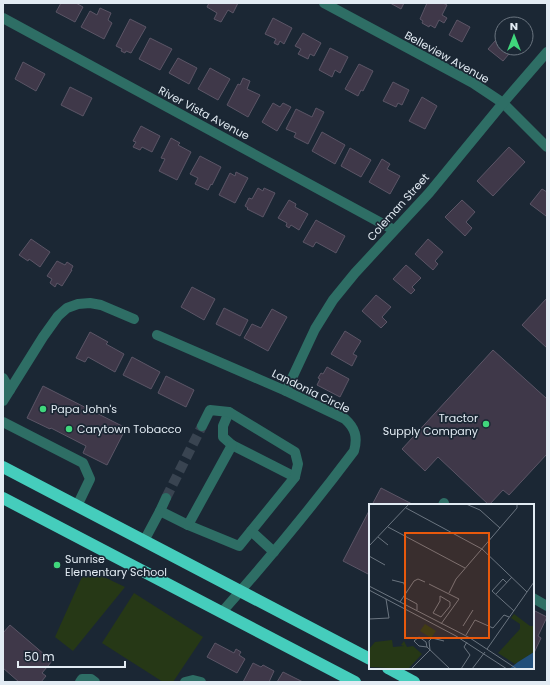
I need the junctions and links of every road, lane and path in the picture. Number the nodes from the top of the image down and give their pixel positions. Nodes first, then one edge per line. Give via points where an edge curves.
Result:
1 (324, 3) edge
2 (3, 18) edge
3 (547, 52) edge
4 (502, 103) junction
5 (547, 147) edge
6 (394, 230) junction
7 (134, 319) dead end
8 (157, 335) dead end
9 (3, 378) edge
10 (10, 390) junction
11 (286, 391) junction
12 (3, 401) edge
13 (229, 412) junction
14 (3, 422) edge
15 (202, 426) tunnel mouth
16 (232, 444) junction
17 (3, 467) edge
18 (295, 477) junction
19 (3, 498) edge
20 (166, 498) tunnel mouth
21 (77, 506) junction
22 (160, 511) junction
23 (188, 525) junction
24 (251, 531) junction
25 (144, 541) junction
26 (274, 552) junction
27 (241, 591) junction
28 (534, 599) edge
29 (547, 606) edge
30 (222, 612) junction
31 (369, 658) edge
32 (393, 669) edge
33 (80, 682) edge
34 (95, 682) edge
35 (185, 682) edge
36 (201, 682) edge
37 (355, 682) edge
38 (414, 682) edge

1 - 4 street, Belleview Avenue via 473,83
2 - 6 street, River Vista Avenue
3 - 4 street, Coleman Street
4 - 5 street, Belleview Avenue
4 - 6 street, Coleman Street via 429,193
6 - 11 street, Coleman Street via 333,300 315,329
7 - 10 street via 90,303 67,308 43,337
8 - 11 street, Landonia Circle
9 - 10 street
10 - 12 street
11 - 26 street, Landonia Circle via 345,418 356,433 356,442 354,451
13 - 15 street via 210,410
13 - 16 street via 223,426 223,437
13 - 18 street via 295,452 298,464
14 - 21 street via 83,463 90,479
16 - 18 street
16 - 23 street
17 - 21 highway
18 - 24 street
19 - 30 highway
20 - 22 street
21 - 25 highway
22 - 23 street
22 - 25 street
23 - 24 street via 239,546
24 - 26 street
25 - 27 highway
26 - 27 street, Landonia Circle
27 - 30 street, Landonia Circle
27 - 31 highway
28 - 29 street
30 - 37 highway
32 - 38 highway
33 - 34 street via 91,679
35 - 36 street

